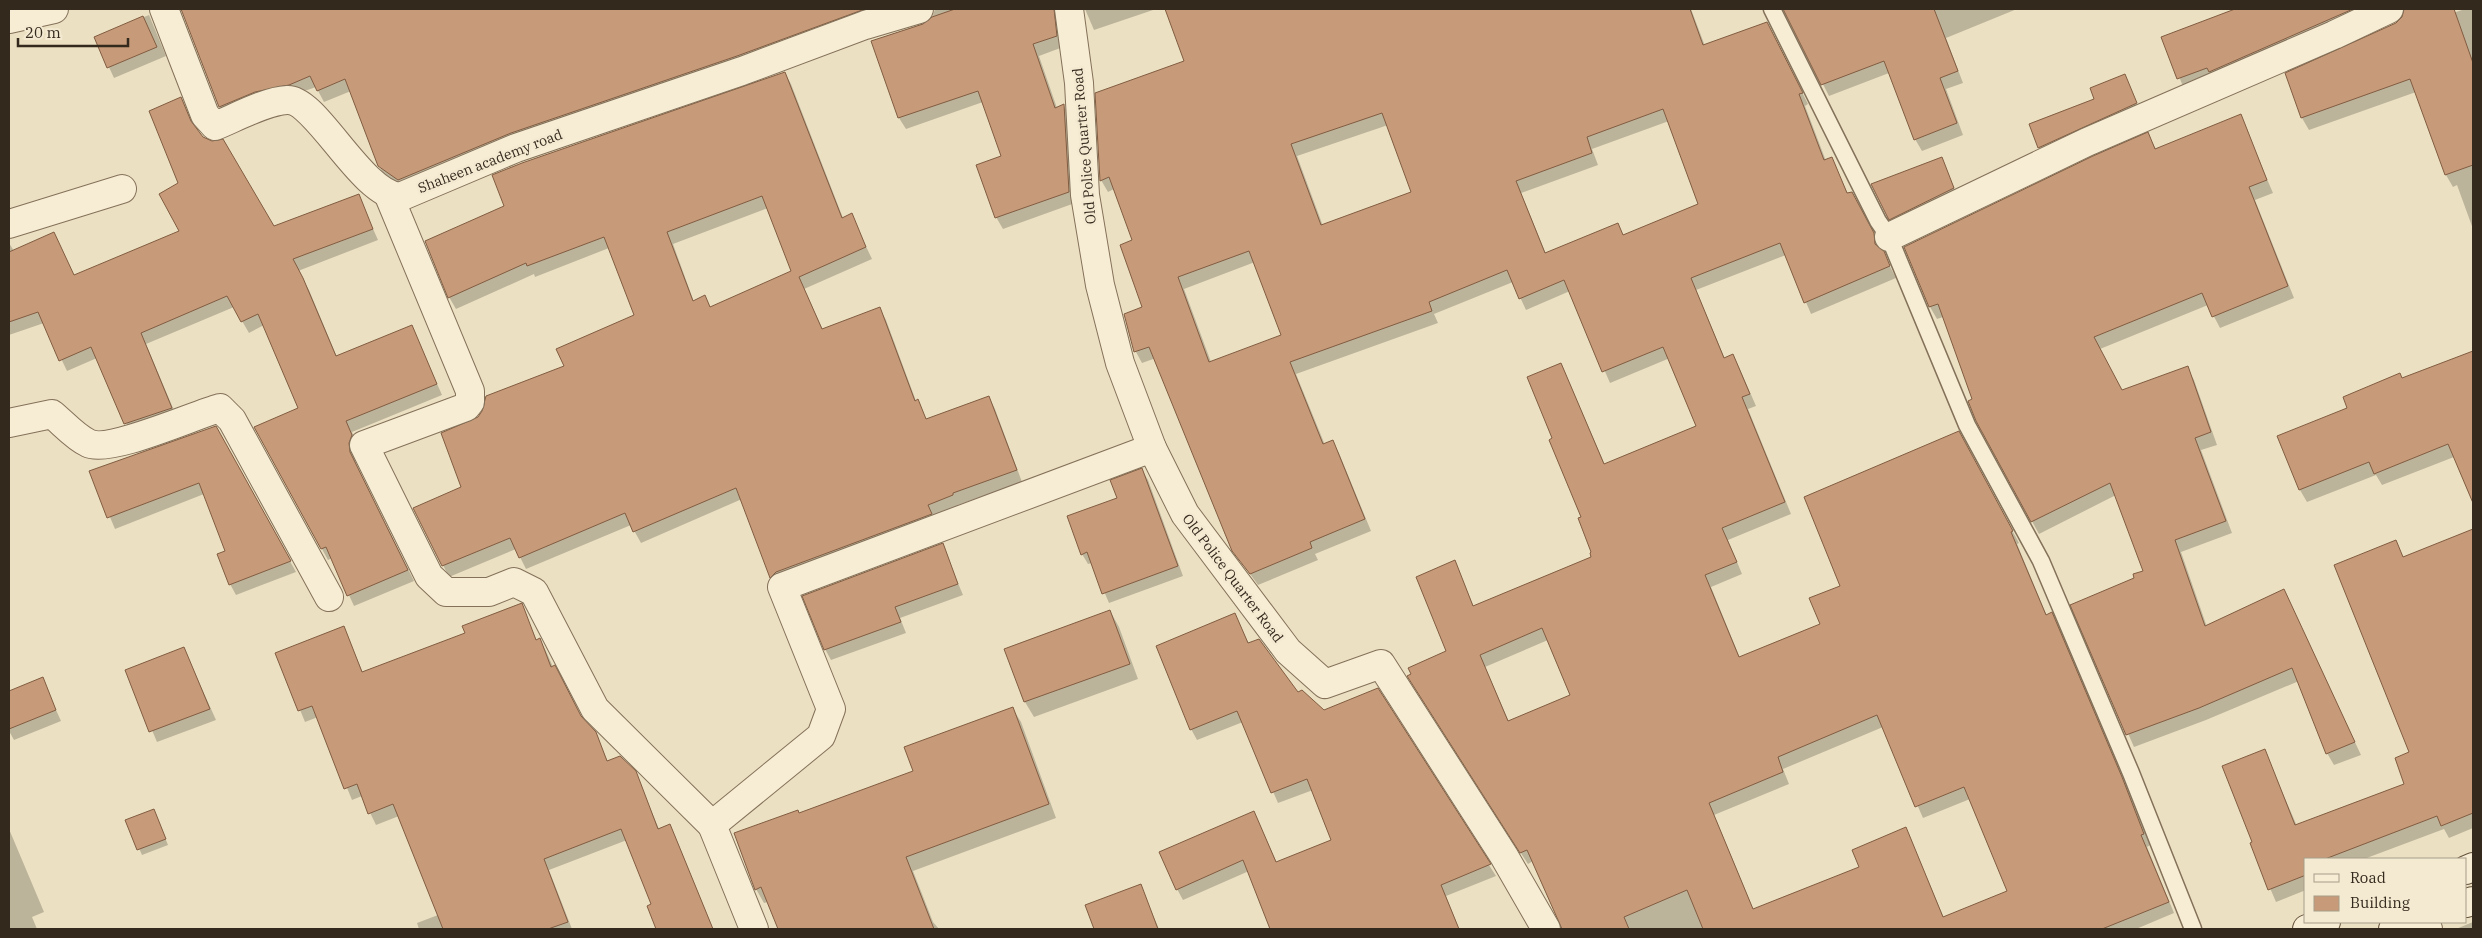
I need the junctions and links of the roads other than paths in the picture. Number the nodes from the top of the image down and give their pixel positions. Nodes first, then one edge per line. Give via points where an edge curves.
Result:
1 (54, 9) edge
2 (164, 9) edge
3 (919, 9) edge
4 (1069, 9) edge
5 (1772, 9) edge
6 (2389, 9) edge
7 (9, 20) edge
8 (122, 189) dead end
9 (389, 196) junction
10 (9, 224) edge
11 (1889, 236) junction
12 (9, 424) edge
13 (1152, 448) junction
14 (329, 597) dead end
15 (712, 825) junction
16 (2323, 923) edge
17 (2409, 923) edge
18 (754, 929) edge
19 (1546, 929) edge
20 (2193, 929) edge
21 (2307, 929) edge
22 (2393, 929) edge

1 - 7 street
2 - 9 street via 205,115 215,126 289,99 303,105 334,142
3 - 9 street, Shaheen academy road via 516,148 400,197
4 - 13 street, Old Police Quarter Road via 1079,83 1085,195 1100,285 1120,363
5 - 11 lane via 1878,221
6 - 11 street via 2087,142
8 - 10 street
9 - 15 street via 470,391 470,402 466,407 364,445 429,576 446,592 489,592 514,582 534,592 595,708
11 - 20 lane via 1967,425 2041,562
12 - 14 street via 52,414 89,444 105,444 124,442 220,408 232,420
13 - 15 street via 782,587 831,708 821,736
13 - 19 street, Old Police Quarter Road via 1185,514 1288,651 1325,684 1381,664 1504,856
15 - 18 street
16 - 21 street
17 - 22 street

